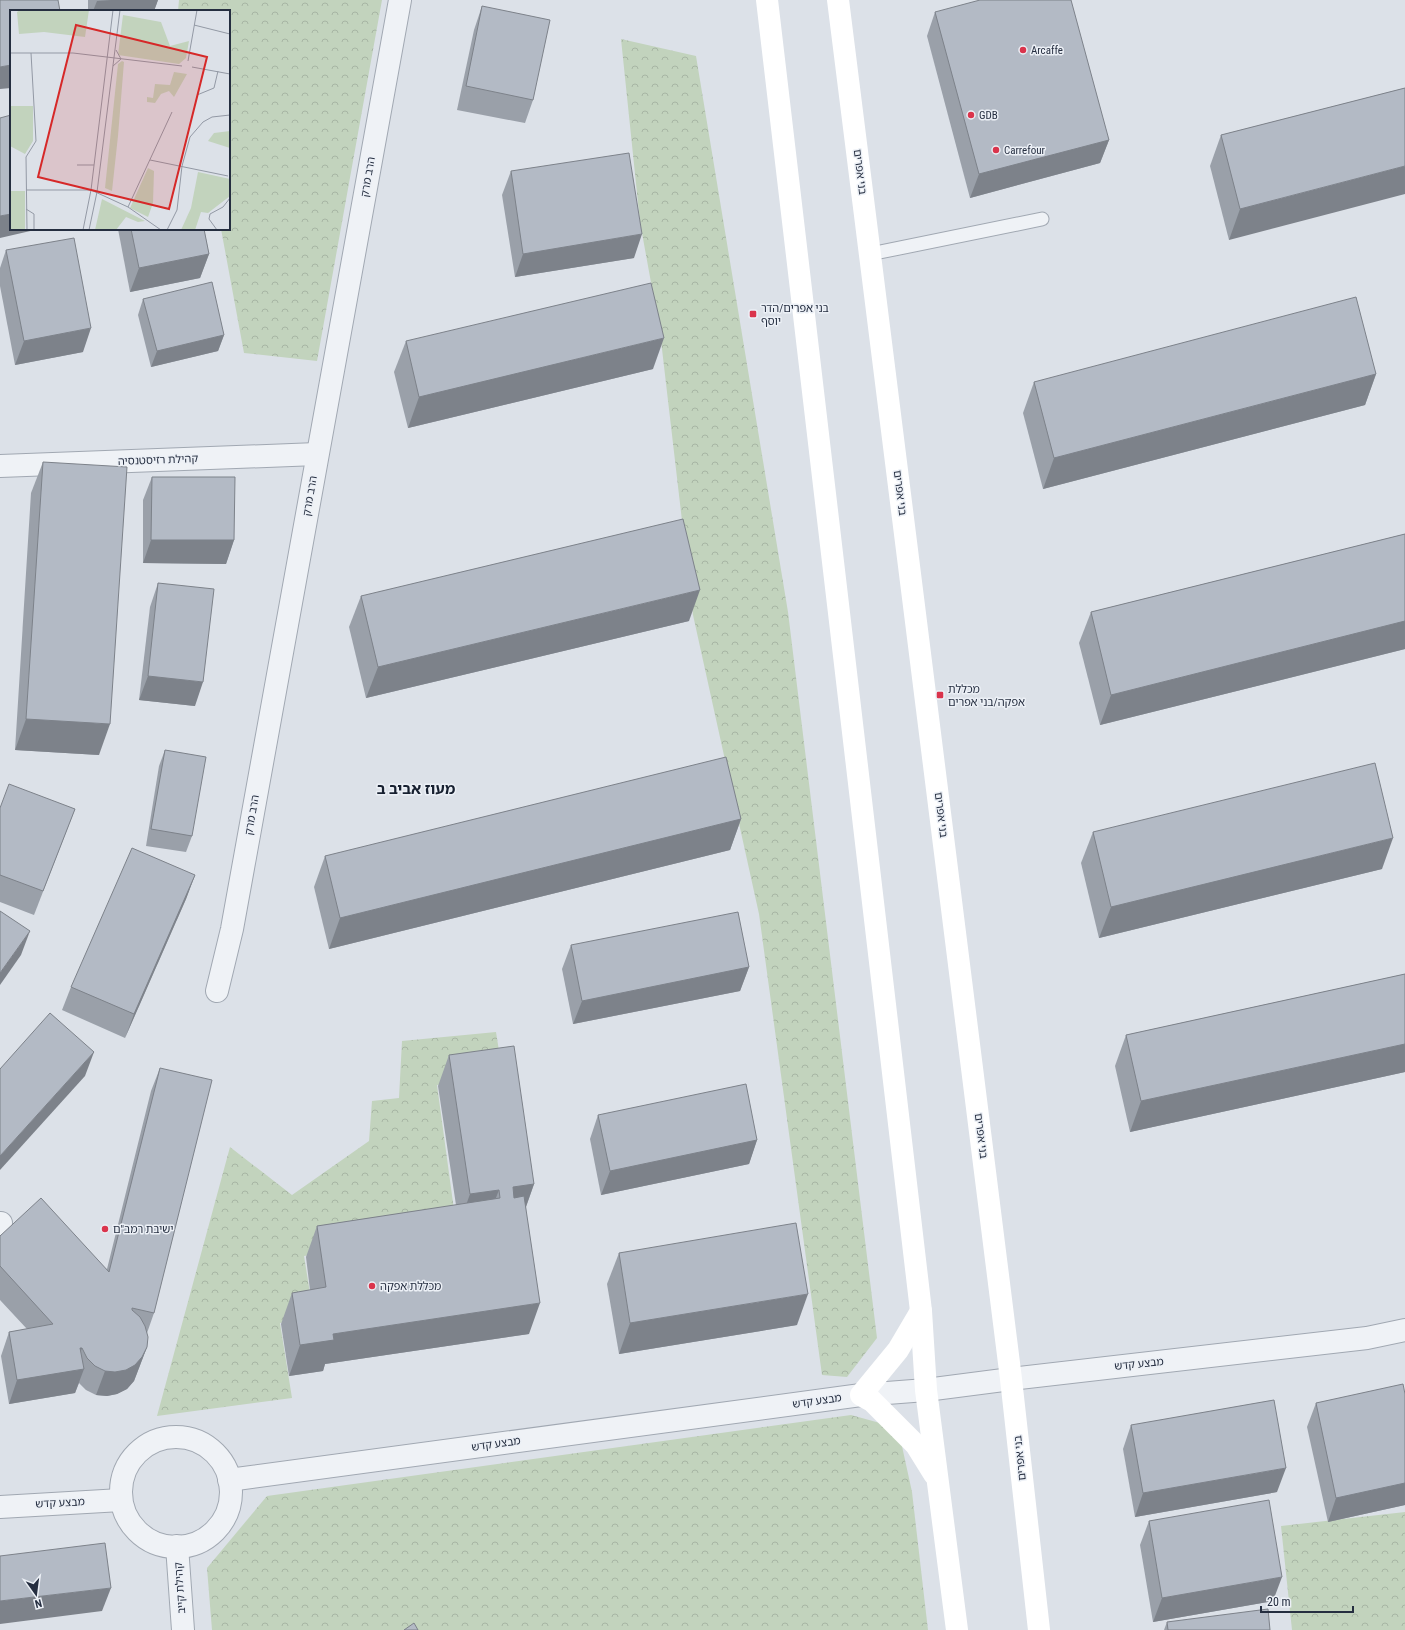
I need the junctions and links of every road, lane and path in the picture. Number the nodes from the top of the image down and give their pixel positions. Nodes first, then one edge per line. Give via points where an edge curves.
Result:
1 (400, 0) edge
2 (767, 0) edge
3 (838, 0) edge
4 (1042, 219) dead end
5 (870, 254) junction
6 (317, 454) junction
7 (0, 466) edge
8 (216, 991) dead end
9 (921, 1311) junction
10 (1405, 1330) edge
11 (1012, 1379) junction
12 (926, 1390) junction
13 (861, 1395) junction
14 (229, 1480) junction
15 (937, 1481) junction
16 (121, 1500) junction
17 (0, 1507) edge
18 (177, 1546) junction
19 (183, 1630) edge
20 (957, 1630) edge
21 (1039, 1630) edge

1 - 6 street, הרב מרק
2 - 9 main road
3 - 5 main road, בני אפרים
4 - 5 lane
5 - 11 main road, בני אפרים
6 - 7 street, קהילת רזיסטנסיה
6 - 8 street, הרב מרק via 232,929
9 - 12 main road
9 - 13 main road via 898,1350
10 - 11 street, מבצע קדש via 1367,1338
11 - 12 street, מבצע קדש
11 - 21 main road, בני אפרים
12 - 13 street, מבצע קדש
12 - 15 main road
13 - 14 street, מבצע קדש
13 - 15 main road via 872,1401 916,1445
14 - 16 street via 222,1462 210,1449 193,1440 175,1437 157,1440 140,1449 128,1463 122,1481
14 - 18 street via 231,1496 227,1512 219,1526 193,1544
15 - 20 main road
16 - 17 street, מבצע קדש
16 - 18 street via 134,1528 161,1545
18 - 19 street, קהילת קייב

